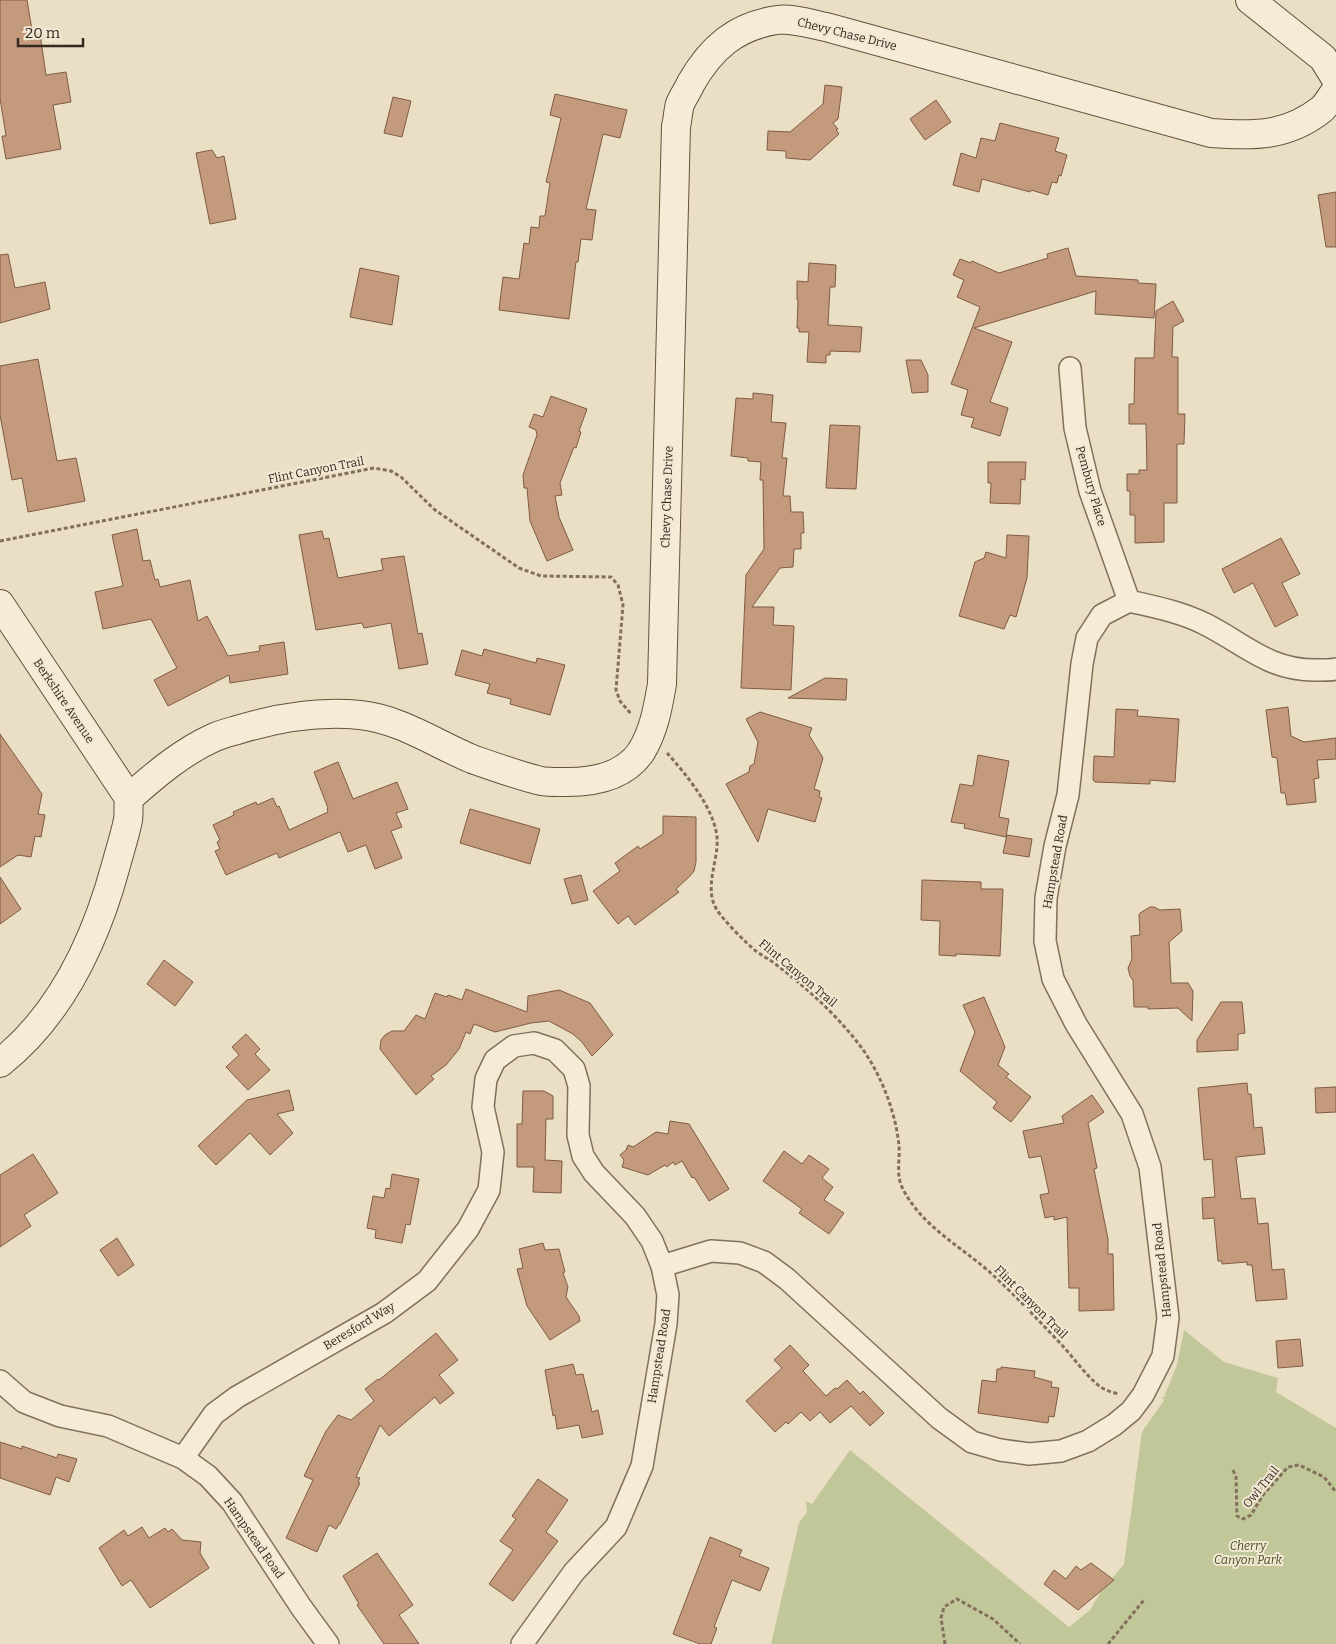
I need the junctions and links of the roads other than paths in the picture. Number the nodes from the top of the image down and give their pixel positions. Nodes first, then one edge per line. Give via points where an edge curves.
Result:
1 (1250, 0) edge
2 (1336, 79) edge
3 (1336, 90) edge
4 (1070, 368) dead end
5 (1129, 601) junction
6 (0, 604) edge
7 (1336, 668) edge
8 (129, 798) junction
9 (0, 1062) edge
10 (662, 1266) junction
11 (0, 1381) edge
12 (183, 1458) junction
13 (328, 1644) edge
14 (522, 1644) edge

1 - 2 main road via 1323,58
3 - 8 main road, Chevy Chase Drive via 1323,108 1297,126 1271,134 1211,133 798,21 778,20 731,36 719,44 699,69 680,104 676,126 662,684 650,735 640,753 627,766 608,777 577,782 542,781 472,759 384,720 361,715 290,717 215,736 182,755
4 - 5 street, Pembury Place via 1075,428 1090,491
5 - 7 street via 1176,612 1206,625 1270,662 1301,670
5 - 10 street, Hampstead Road via 1102,614 1087,638 1068,795 1046,898 1045,941 1053,979 1076,1024 1132,1114 1150,1167 1168,1318 1162,1356 1143,1395 1114,1425 1088,1441 1061,1451 1029,1454 1000,1450 972,1442 939,1418 787,1279 764,1262 740,1253 711,1251
6 - 8 main road, Berkshire Avenue
8 - 9 main road via 128,820 110,889 88,946 64,990 38,1026
10 - 12 street, Beresford Way via 652,1240 641,1224 594,1173 583,1156 578,1135 580,1086 574,1069 554,1050 534,1043 514,1046 495,1060 486,1079 483,1107 493,1152 489,1190 468,1229 427,1281 384,1313 237,1397 214,1414
10 - 14 street, Hampstead Road via 668,1295 666,1324 642,1466 616,1526 574,1572
11 - 12 street, Hampstead Road via 24,1402 60,1416 108,1426
12 - 13 street, Hampstead Road via 208,1476 232,1502

